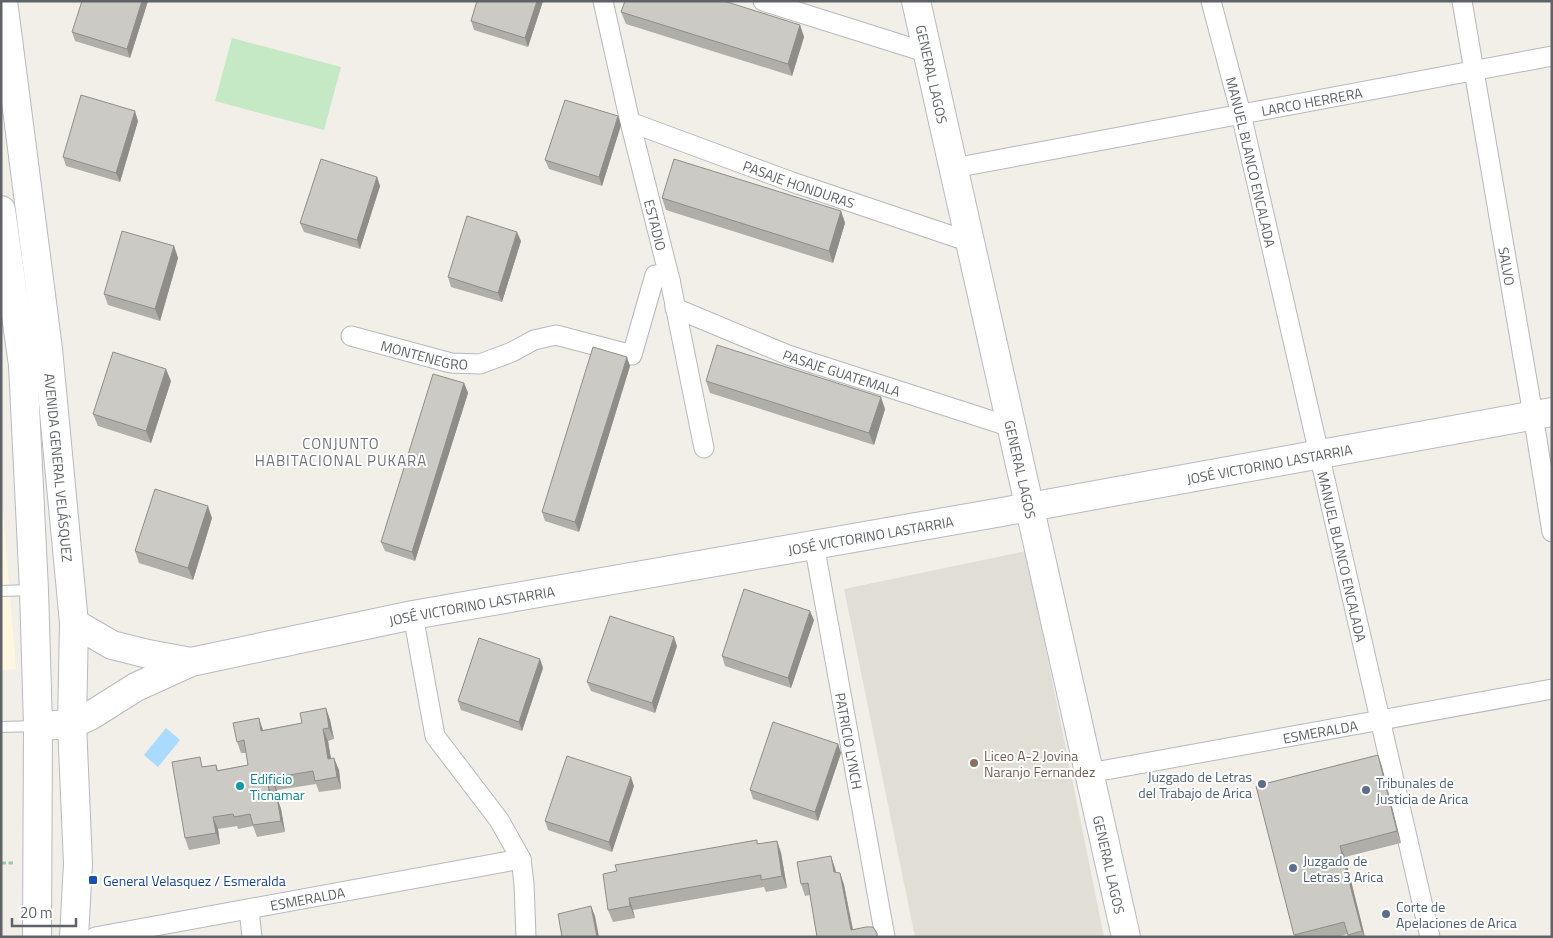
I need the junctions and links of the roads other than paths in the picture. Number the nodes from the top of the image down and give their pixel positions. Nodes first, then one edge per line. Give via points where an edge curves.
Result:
1 (3, 1) edge
2 (603, 1) edge
3 (763, 1) edge
4 (916, 1) edge
5 (1211, 1) edge
6 (1462, 1) edge
7 (928, 53) junction
8 (1552, 56) edge
9 (1474, 71) junction
10 (1241, 114) junction
11 (630, 122) junction
12 (954, 168) junction
13 (1, 210) edge
14 (970, 242) junction
15 (670, 280) junction
16 (675, 308) junction
17 (351, 336) dead end
18 (1543, 413) edge
19 (1012, 427) junction
20 (704, 448) dead end
21 (1319, 454) junction
22 (1029, 507) junction
23 (1552, 532) edge
24 (814, 544) junction
25 (34, 590) junction
26 (1, 592) edge
27 (413, 615) junction
28 (74, 623) junction
29 (191, 662) junction
30 (1552, 689) edge
31 (1380, 720) junction
32 (72, 724) junction
33 (38, 726) junction
34 (1, 727) edge
35 (1089, 773) junction
36 (521, 859) junction
37 (249, 909) junction
38 (37, 937) edge
39 (74, 937) edge
40 (95, 937) edge
41 (252, 937) edge
42 (526, 937) edge
43 (885, 937) edge
44 (1126, 937) edge
45 (1430, 937) edge

1 - 28 main road, AVENIDA GENERAL VELÁSQUEZ via 48,349
2 - 11 street, ESTADIO
3 - 7 street
4 - 7 main road, GENERAL LAGOS
5 - 10 street, MANUEL BLANCO ENCALADA
6 - 9 street, SALVO
7 - 12 main road, GENERAL LAGOS
8 - 9 street, LARCO HERRERA
9 - 10 street, LARCO HERRERA
9 - 18 street, SALVO
10 - 12 street, LARCO HERRERA
10 - 21 street, MANUEL BLANCO ENCALADA
11 - 14 street, PASAJE HONDURAS via 792,182
11 - 15 street, ESTADIO
12 - 14 main road, GENERAL LAGOS
13 - 25 main road, AVENIDA GENERAL VELÁSQUEZ via 23,365
14 - 19 main road, GENERAL LAGOS
15 - 16 street, ESTADIO
15 - 17 street, MONTENEGRO via 655,275 632,355 556,335 534,340 480,364 451,363
16 - 19 street, PASAJE GUATEMALA via 788,355
16 - 20 street, ESTADIO
18 - 21 main road, JOSÉ VICTORINO LASTARRIA
18 - 23 street, SALVO
19 - 22 main road, GENERAL LAGOS
21 - 22 main road, JOSÉ VICTORINO LASTARRIA
21 - 31 street, MANUEL BLANCO ENCALADA
22 - 24 main road, JOSÉ VICTORINO LASTARRIA
22 - 35 main road, GENERAL LAGOS
24 - 27 main road, JOSÉ VICTORINO LASTARRIA
24 - 43 street, PATRICIO LYNCH
25 - 26 lane
25 - 33 main road, AVENIDA GENERAL VELÁSQUEZ
27 - 29 main road, JOSÉ VICTORINO LASTARRIA
27 - 36 street via 435,736 499,820
28 - 29 main road, JOSÉ VICTORINO LASTARRIA via 112,645
28 - 32 main road, AVENIDA GENERAL VELÁSQUEZ
29 - 32 main road, JOSÉ VICTORINO LASTARRIA via 136,687
30 - 31 street, ESMERALDA
31 - 35 street, ESMERALDA
31 - 45 street, MANUEL BLANCO ENCALADA
32 - 33 main road, JOSÉ VICTORINO LASTARRIA
32 - 39 main road, AVENIDA GENERAL VELÁSQUEZ via 78,864
33 - 34 lane
33 - 38 main road, AVENIDA GENERAL VELÁSQUEZ
35 - 44 main road, GENERAL LAGOS
36 - 37 street, ESMERALDA
36 - 42 street
37 - 40 street, ESMERALDA
37 - 41 street

